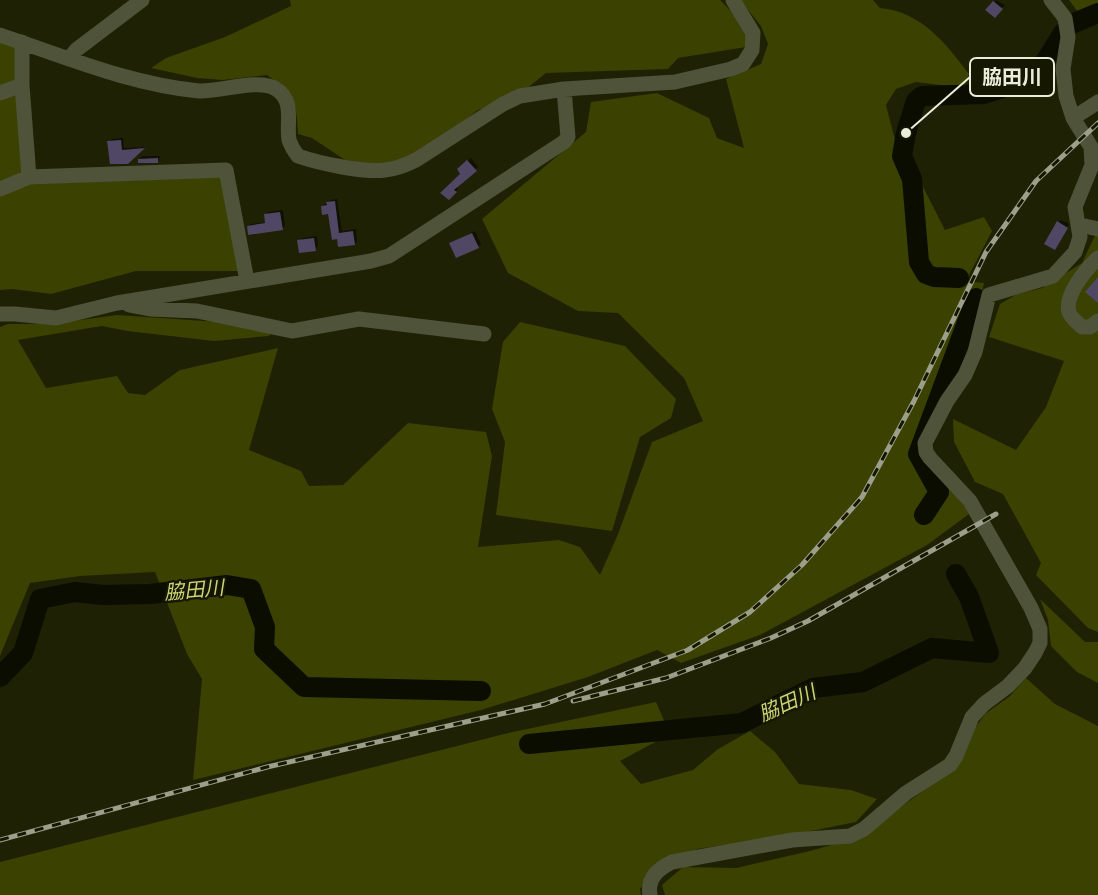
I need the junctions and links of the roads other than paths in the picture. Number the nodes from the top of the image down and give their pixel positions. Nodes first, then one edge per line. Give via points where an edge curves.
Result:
1 (142, 0) edge
2 (734, 0) edge
3 (1051, 0) edge
4 (0, 35) edge
5 (22, 42) junction
6 (69, 59) junction
7 (22, 85) junction
8 (564, 89) junction
9 (0, 93) edge
10 (1098, 102) edge
11 (1073, 118) junction
12 (30, 177) junction
13 (0, 189) edge
14 (1080, 225) junction
15 (1098, 229) edge
16 (1098, 258) edge
17 (247, 281) junction
18 (117, 303) junction
19 (0, 314) edge
20 (1098, 321) edge
21 (484, 334) dead end
22 (650, 895) edge

1 - 6 street
2 - 8 street via 753,33 752,50 742,64 675,82
3 - 11 street via 1065,18 1068,37 1063,69
4 - 5 street
5 - 6 street
5 - 7 street
6 - 8 street via 138,81 201,91 258,85 276,88 289,108 290,141 298,156 384,171 416,160 502,104 520,96
7 - 9 street
7 - 12 street
8 - 17 street via 564,142 389,256
10 - 11 street
11 - 14 street via 1091,147 1092,165 1076,207
12 - 13 street
12 - 17 street via 226,170
14 - 15 street
14 - 22 street via 1075,252 1053,276 989,295 972,360 925,443 930,458 970,501 1031,608 1040,629 1035,653 1008,686 972,717 950,765 906,793 864,828 850,836 792,840 672,862 652,877
16 - 20 street via 1083,274 1069,300 1069,313 1082,327
17 - 18 street
18 - 19 street via 56,318
18 - 21 street via 198,311 292,331 359,319

